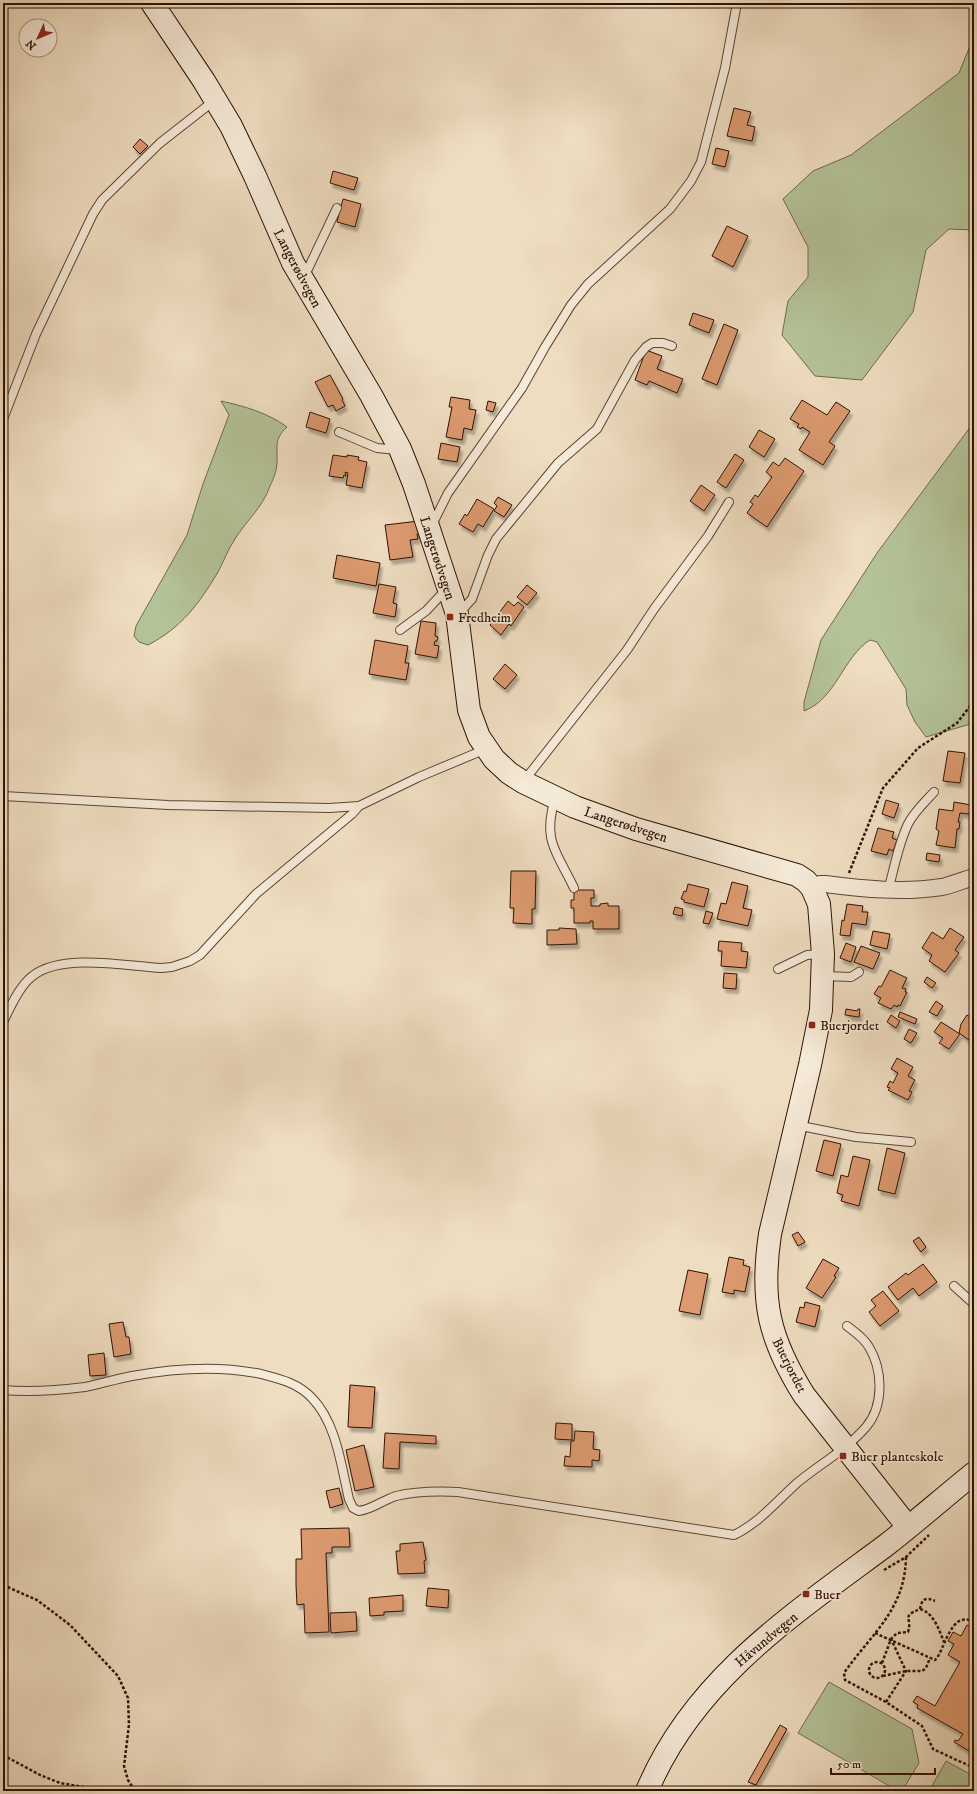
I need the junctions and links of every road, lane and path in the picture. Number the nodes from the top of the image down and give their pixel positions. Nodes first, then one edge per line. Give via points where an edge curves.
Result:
1 (152, 3) edge
2 (737, 3) edge
3 (216, 99) junction
4 (337, 208) dead end
5 (301, 278) junction
6 (672, 346) dead end
7 (3, 419) edge
8 (339, 432) dead end
9 (400, 449) junction
10 (729, 502) dead end
11 (428, 526) junction
12 (449, 590) junction
13 (456, 614) junction
14 (400, 630) dead end
15 (974, 701) edge
16 (486, 748) junction
17 (523, 782) junction
18 (934, 792) dead end
19 (3, 796) edge
20 (556, 798) junction
21 (359, 806) junction
22 (974, 877) edge
23 (844, 886) junction
24 (574, 888) dead end
25 (812, 888) junction
26 (888, 890) junction
27 (823, 954) junction
28 (778, 969) dead end
29 (860, 972) dead end
30 (823, 976) junction
31 (3, 1022) edge
32 (795, 1125) junction
33 (911, 1142) dead end
34 (954, 1286) dead end
35 (974, 1304) edge
36 (847, 1326) dead end
37 (3, 1390) edge
38 (845, 1447) junction
39 (974, 1473) edge
40 (908, 1527) junction
41 (931, 1534) dead end
42 (906, 1557) junction
43 (883, 1571) dead end
44 (3, 1585) edge
45 (935, 1601) dead end
46 (920, 1608) junction
47 (974, 1622) edge
48 (875, 1633) junction
49 (891, 1640) junction
50 (944, 1642) junction
51 (930, 1658) junction
52 (882, 1663) junction
53 (906, 1671) junction
54 (883, 1676) junction
55 (886, 1702) junction
56 (3, 1755) edge
57 (974, 1768) edge
58 (107, 1791) edge
59 (135, 1791) edge
60 (647, 1791) edge

1 - 3 main road, Langerødvegen
2 - 11 lane via 725,68 701,162 690,181 670,209 588,284 571,305 522,388 448,493
3 - 5 main road, Langerødvegen via 250,164 275,226
3 - 7 lane via 160,143 102,200 36,334
4 - 5 lane via 307,271
5 - 9 main road, Langerødvegen via 372,395
6 - 13 lane via 652,343 635,360 597,429 558,463 496,539 472,598
8 - 9 lane via 377,448 394,451
9 - 11 main road, Langerødvegen
10 - 17 lane via 708,536 627,650
11 - 12 main road, Langerødvegen
12 - 13 main road, Langerødvegen
12 - 14 lane
13 - 16 main road, Langerødvegen via 469,710
15 - 23 path via 957,722 918,748 883,788
16 - 17 main road, Langerødvegen via 501,766
16 - 21 lane
17 - 20 main road, Langerødvegen
18 - 26 lane via 908,823
19 - 21 lane via 168,805 329,808
20 - 24 lane via 549,822 552,842 556,855
20 - 25 main road, Langerødvegen via 636,829 797,875 806,880
21 - 31 lane via 256,894 209,946 190,961 161,968 83,962 48,966 27,981
22 - 26 street via 942,887
23 - 25 street via 820,884
23 - 26 street
25 - 27 main road, Buerjordet via 819,904
27 - 28 lane via 807,955
27 - 30 main road, Buerjordet
29 - 30 lane via 851,977
30 - 32 main road, Buerjordet via 817,1034
32 - 33 lane via 856,1137
32 - 38 main road, Buerjordet via 768,1250 766,1294 769,1314 781,1355 791,1374 804,1396
34 - 35 lane
36 - 38 lane via 869,1347 878,1369 880,1384 878,1401 868,1424
37 - 38 lane via 84,1387 132,1376 195,1368 243,1371 279,1378 297,1385 322,1411 334,1436 349,1499 353,1508 359,1511 368,1510 395,1497 428,1491 458,1492 734,1535 748,1528 798,1483
38 - 40 main road, Buerjordet
39 - 40 main road, Håvundvegen
40 - 60 main road, Håvundvegen via 772,1632 723,1676 687,1718 666,1750
41 - 42 path
42 - 43 path
42 - 48 path via 906,1573 900,1594
44 - 59 path via 37,1600 70,1625 118,1676 128,1698 130,1725 124,1766
45 - 46 path via 924,1599
46 - 49 path via 910,1612 908,1616 908,1632 897,1633
46 - 50 path via 927,1611
47 - 50 path via 963,1620 953,1626
48 - 49 path
48 - 55 path via 844,1673 845,1680
49 - 51 path
49 - 52 path
49 - 53 path
50 - 51 path via 937,1660
51 - 53 path via 924,1670
52 - 54 path via 885,1668
52 - 54 path via 872,1663 869,1670 875,1678
53 - 54 path
53 - 55 path
55 - 57 path via 922,1726 933,1749
56 - 58 path via 60,1783

